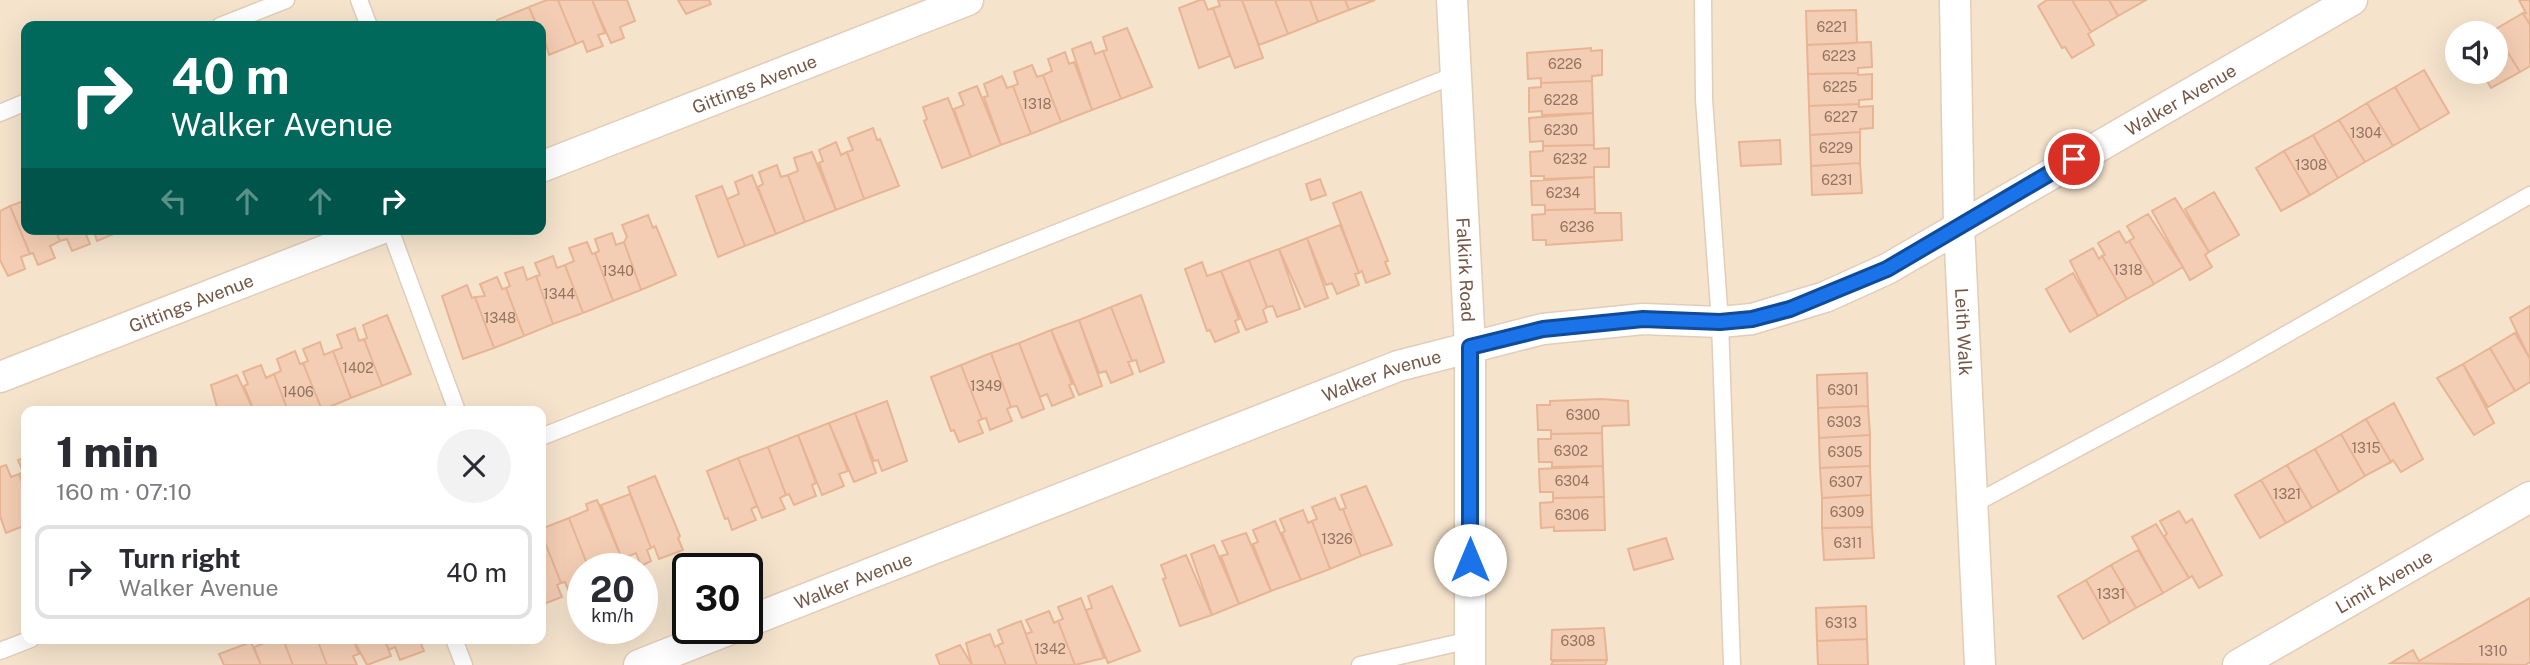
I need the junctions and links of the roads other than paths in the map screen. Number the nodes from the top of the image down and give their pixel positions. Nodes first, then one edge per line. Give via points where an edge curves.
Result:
1 (286, 0) edge
2 (359, 0) edge
3 (968, 0) edge
4 (1452, 0) edge
5 (1703, 0) edge
6 (1955, 0) edge
7 (2352, 0) edge
8 (233, 21) edge
9 (367, 21) edge
10 (1455, 75) junction
11 (21, 104) edge
12 (0, 113) edge
13 (546, 165) edge
14 (2530, 195) edge
15 (1959, 226) junction
16 (365, 235) edge
17 (392, 235) edge
18 (1720, 322) junction
19 (1470, 347) junction
20 (0, 377) edge
21 (455, 406) edge
22 (546, 435) edge
23 (2530, 497) edge
24 (1970, 506) junction
25 (763, 616) edge
26 (21, 643) edge
27 (456, 644) edge
28 (692, 644) edge
29 (0, 651) edge
30 (1470, 652) edge
31 (464, 665) edge
32 (639, 665) edge
33 (1360, 665) edge
34 (1732, 665) edge
35 (1980, 665) edge
36 (2238, 665) edge

1 - 8 lane
2 - 9 lane
3 - 13 street, Gittings Avenue
4 - 10 street, Falkirk Road
5 - 18 lane via 1704,99
6 - 15 street, Leith Walk
7 - 15 street, Walker Avenue
10 - 19 street, Falkirk Road
10 - 22 lane
11 - 12 lane
14 - 24 lane via 2229,367
15 - 18 street, Walker Avenue via 1887,269 1825,297 1752,319
15 - 24 street, Leith Walk
16 - 20 street, Gittings Avenue
17 - 21 lane
18 - 19 street, Walker Avenue via 1630,320 1543,329
18 - 34 lane
19 - 25 street, Walker Avenue via 1398,366
19 - 30 street, Falkirk Road
23 - 36 street, Limit Avenue
24 - 35 street, Leith Walk
26 - 29 lane
27 - 31 lane
28 - 32 street
30 - 33 lane

